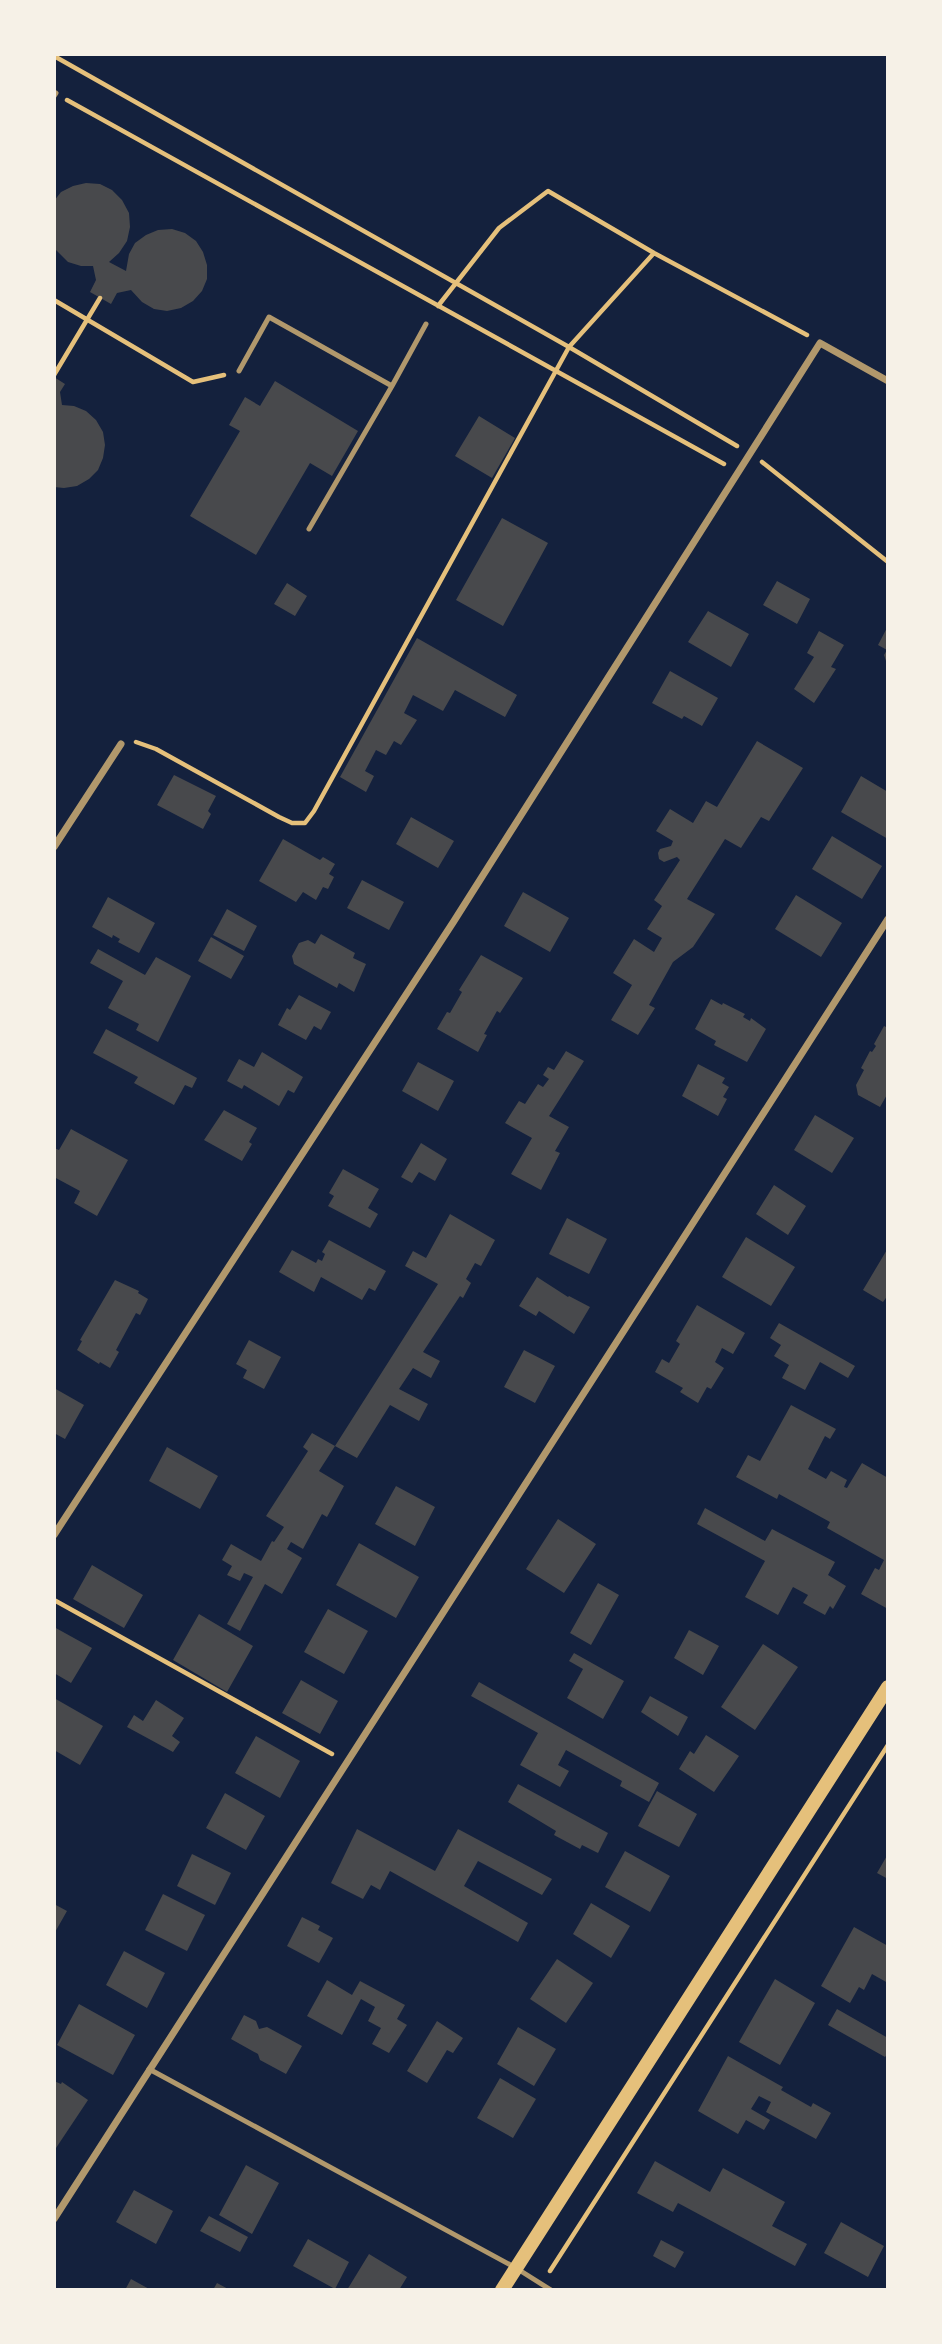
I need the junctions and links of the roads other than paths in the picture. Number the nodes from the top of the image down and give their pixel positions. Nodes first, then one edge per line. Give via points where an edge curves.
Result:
1 (426, 324) dead end
2 (239, 371) road end
3 (888, 381) edge
4 (391, 386) junction
5 (309, 529) dead end
6 (121, 744) road end
7 (54, 847) edge
8 (888, 919) edge
9 (54, 1535) edge
10 (888, 1687) edge
11 (149, 2068) junction
12 (54, 2219) edge
13 (516, 2268) junction
14 (502, 2290) edge
15 (551, 2290) edge

1 - 4 lane
2 - 4 lane via 270,317
3 - 9 street via 820,343 454,921
4 - 5 lane
6 - 7 street
8 - 11 street
10 - 13 main road
11 - 12 street
11 - 13 lane
13 - 14 main road
13 - 15 lane

